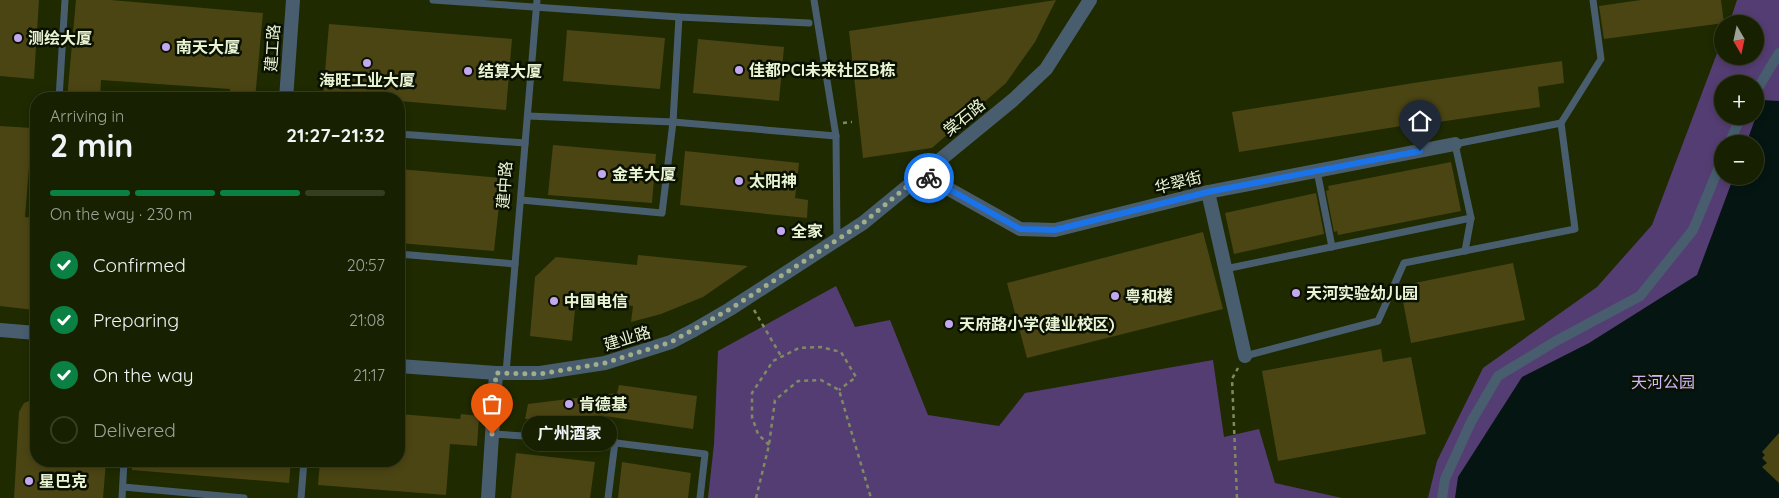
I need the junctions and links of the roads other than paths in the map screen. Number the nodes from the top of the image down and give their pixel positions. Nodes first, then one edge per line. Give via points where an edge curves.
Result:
1 (65, 0) edge
2 (293, 0) edge
3 (433, 0) edge
4 (537, 0) edge
5 (814, 0) edge
6 (1090, 0) edge
7 (1593, 0) edge
8 (536, 8) junction
9 (679, 17) junction
10 (809, 23) dead end
11 (1779, 52) edge
12 (1764, 78) edge
13 (59, 92) edge
14 (286, 92) edge
15 (528, 116) junction
16 (672, 122) junction
17 (1561, 122) junction
18 (405, 134) edge
19 (836, 136) junction
20 (525, 143) junction
21 (1455, 144) junction
22 (1317, 171) junction
23 (922, 174) junction
24 (1714, 179) edge
25 (1208, 192) junction
26 (521, 200) junction
27 (1471, 218) junction
28 (837, 240) junction
29 (1332, 247) junction
30 (1465, 251) junction
31 (405, 255) edge
32 (516, 264) junction
33 (1225, 270) junction
34 (0, 330) edge
35 (30, 332) edge
36 (1245, 356) joint
37 (405, 366) edge
38 (501, 373) junction
39 (492, 434) junction
40 (615, 442) junction
41 (124, 467) edge
42 (304, 467) edge
43 (123, 486) junction
44 (122, 498) edge
45 (244, 498) edge
46 (301, 498) edge
47 (488, 498) edge
48 (608, 498) edge
49 (700, 498) edge
50 (1442, 498) edge

1 - 13 lane
2 - 14 street, 建工路
3 - 8 lane
4 - 8 lane, 建中路
5 - 19 lane
6 - 23 street, 棠石路 via 1046,69
7 - 17 lane via 1601,59
8 - 9 lane
8 - 15 lane, 建中路
9 - 10 lane
9 - 16 lane
11 - 12 street
15 - 16 lane
15 - 20 lane, 建中路
16 - 19 lane
16 - 26 lane via 662,214
17 - 21 lane
17 - 30 lane via 1575,229
18 - 20 lane
19 - 28 lane
20 - 26 lane, 建中路
21 - 22 street, 华翠街
21 - 27 lane
22 - 25 street, 华翠街
22 - 29 lane
23 - 25 street, 华翠街 via 1020,229 1055,230
23 - 28 street, 棠石路 via 863,223
24 - 50 street via 1693,230 1640,296 1498,376 1471,422 1445,480
25 - 33 street
26 - 32 lane, 建中路
27 - 29 lane
27 - 30 lane
28 - 38 street, 建业路 via 671,342 605,363 540,374
29 - 33 lane
30 - 36 lane via 1404,263 1378,321
31 - 32 lane
32 - 38 lane, 建中路
33 - 36 street
34 - 35 street
37 - 38 street, 建业路
38 - 39 street, 建中路
39 - 40 lane
39 - 47 street, 建中路
40 - 48 lane
40 - 49 lane via 705,454
41 - 43 lane
42 - 46 lane
43 - 44 lane
43 - 45 lane

